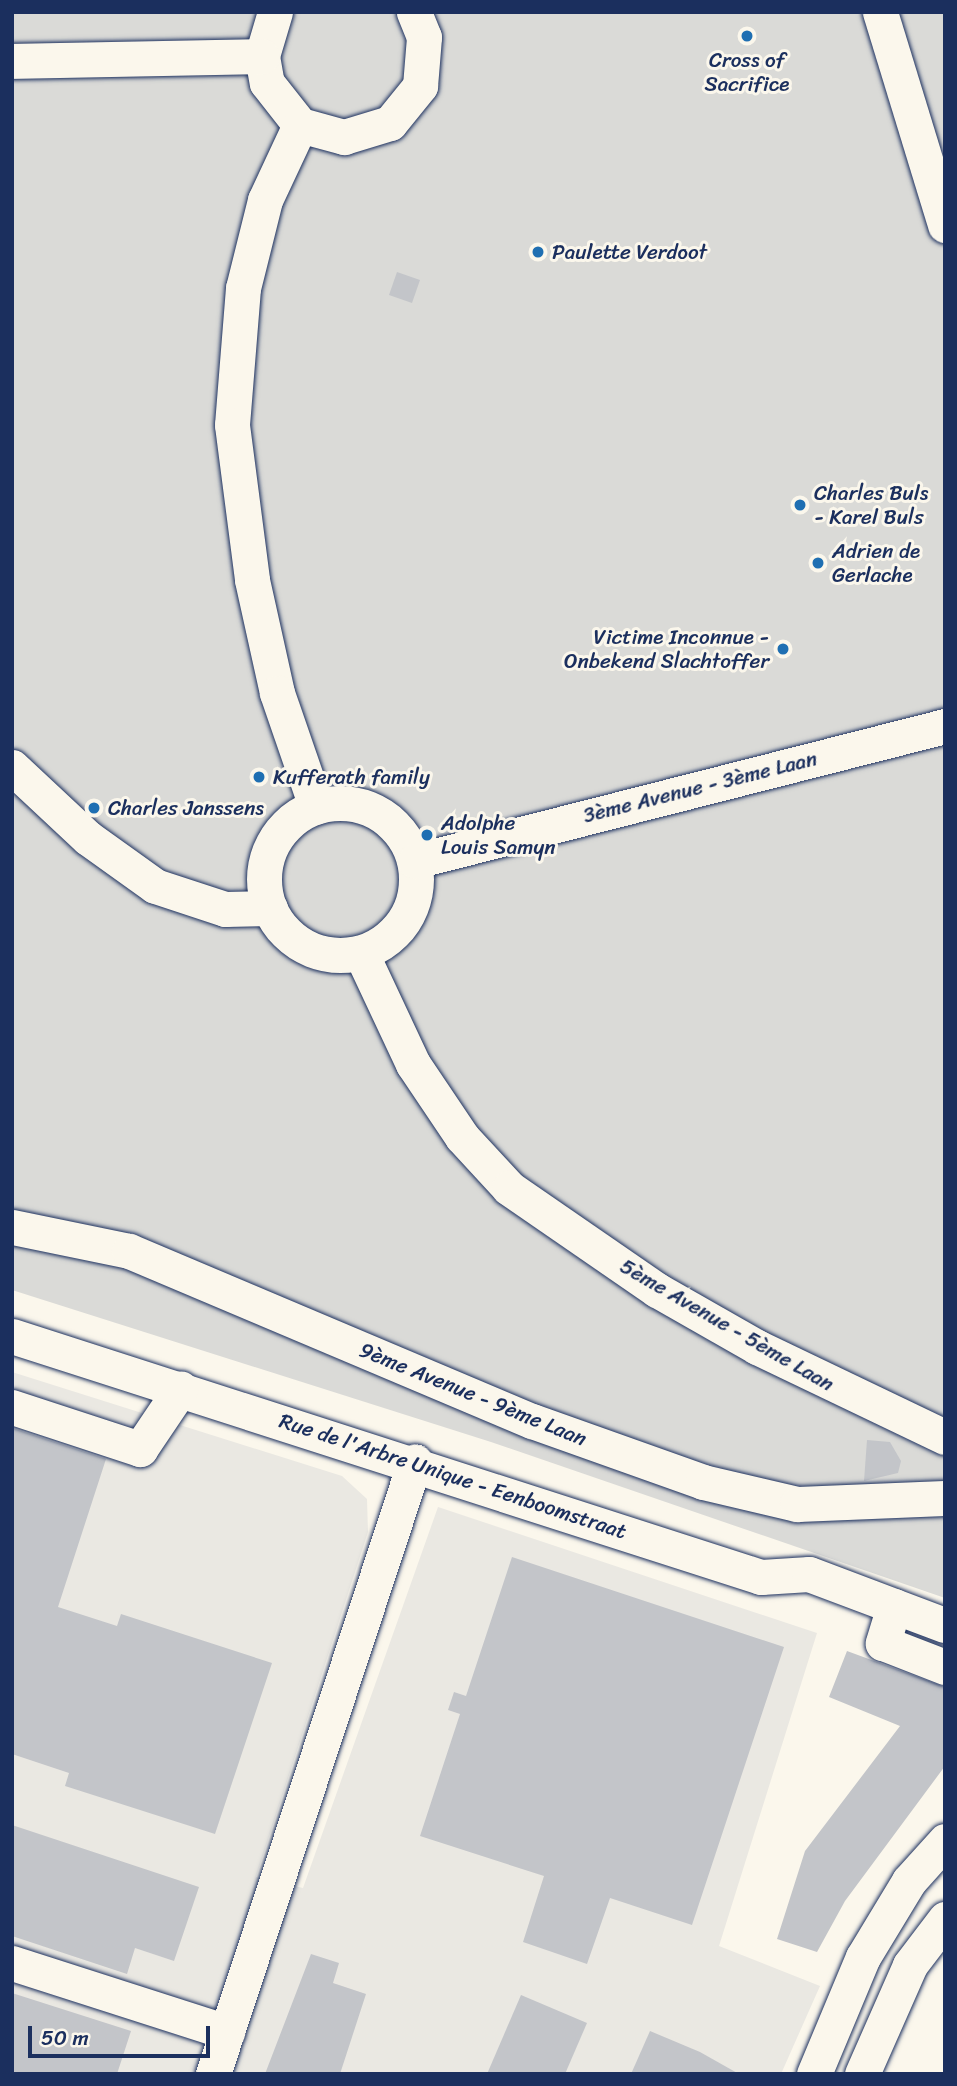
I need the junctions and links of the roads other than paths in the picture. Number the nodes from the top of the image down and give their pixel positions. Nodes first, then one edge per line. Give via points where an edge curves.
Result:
1 (275, 12) edge
2 (414, 12) edge
3 (880, 12) edge
4 (262, 56) junction
5 (12, 61) edge
6 (300, 125) junction
7 (945, 225) edge
8 (945, 726) edge
9 (12, 767) edge
10 (316, 806) junction
11 (415, 861) junction
12 (270, 908) junction
13 (361, 953) junction
14 (12, 1227) edge
15 (12, 1336) edge
16 (181, 1388) junction
17 (12, 1407) edge
18 (945, 1437) edge
19 (415, 1461) junction
20 (945, 1498) edge
21 (894, 1606) junction
22 (945, 1625) edge
23 (945, 1667) edge
24 (945, 1840) edge
25 (945, 1919) edge
26 (12, 1963) edge
27 (227, 2032) junction
28 (213, 2074) edge
29 (814, 2074) edge
30 (862, 2074) edge

1 - 4 street
2 - 6 street via 425,61 407,107 367,133 333,135
3 - 7 street
4 - 5 street
4 - 6 street via 267,83
6 - 10 street via 265,200 243,288 232,425 252,580 277,693
8 - 11 street, 3ème Avenue - 3ème Laan
9 - 12 street via 88,838 155,886 225,909
10 - 11 street via 341,802 377,813 405,838
10 - 12 street via 295,817 267,855 263,878
11 - 13 street via 411,907 391,935
12 - 13 street via 293,940 314,951
13 - 18 street, 5ème Avenue - 5ème Laan via 413,1064 462,1137 509,1188 657,1290 735,1335
14 - 20 street, 9ème Avenue - 9ème Laan via 129,1251 532,1421 704,1482 797,1504
15 - 16 street, Rue de l'Arbre Unique - Eenboomstraat
16 - 17 street via 139,1457
16 - 19 street, Rue de l'Arbre Unique - Eenboomstraat
19 - 21 street, Rue de l'Arbre Unique - Eenboomstraat via 761,1577 809,1574
19 - 27 street
21 - 22 street, Rue de l'Arbre Unique - Eenboomstraat
21 - 23 street via 883,1643
24 - 29 street via 909,1881 863,1957
25 - 30 street via 910,1965
26 - 27 street
27 - 28 street

